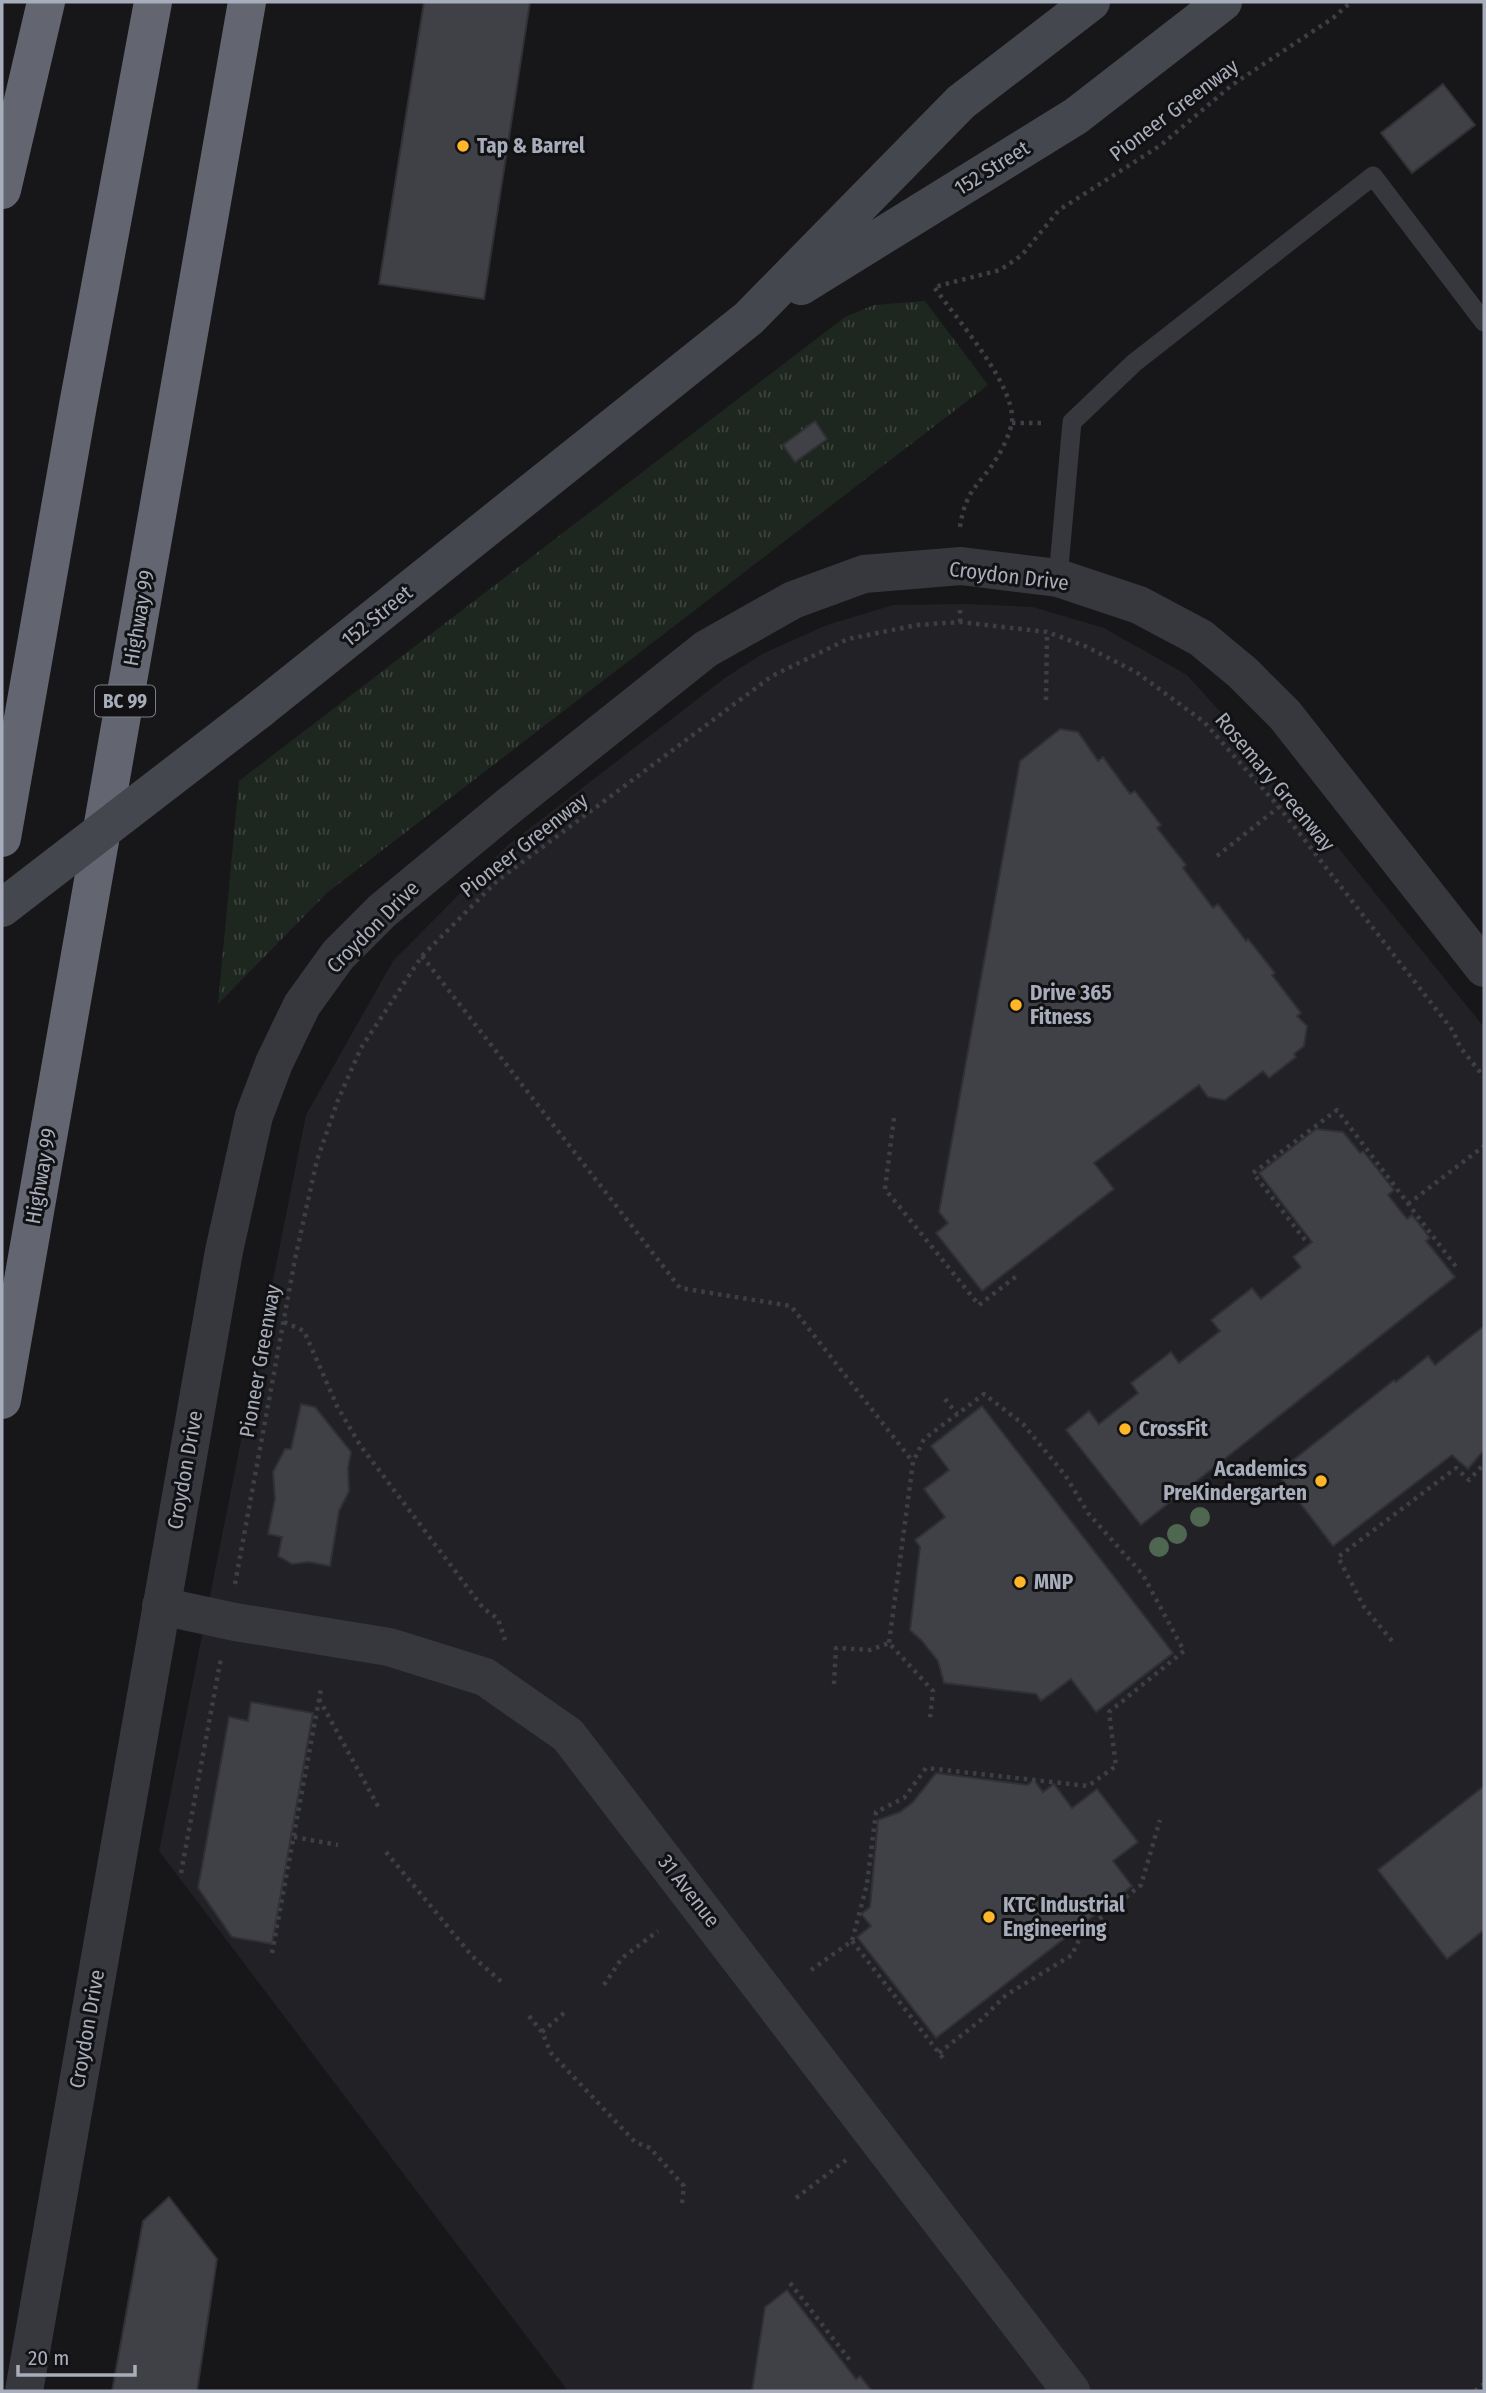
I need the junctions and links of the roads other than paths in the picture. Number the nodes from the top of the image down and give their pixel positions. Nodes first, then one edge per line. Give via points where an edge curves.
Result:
1 (46, 2) edge
2 (153, 2) edge
3 (247, 2) edge
4 (1091, 2) edge
5 (1223, 2) edge
6 (2, 190) edge
7 (749, 318) junction
8 (1484, 322) edge
9 (1058, 578) junction
10 (2, 838) edge
11 (2, 908) edge
12 (1484, 968) edge
13 (2, 1399) edge
14 (161, 1606) junction
15 (24, 2391) edge
16 (1071, 2391) edge

1 - 6 highway
2 - 10 highway
3 - 13 highway, Highway 99 / BC 99
4 - 7 main road, 152 Street via 961,102
5 - 7 main road, 152 Street via 1076,116
7 - 11 main road, 152 Street, bridge
8 - 9 lane via 1373,176 1134,363 1072,422
9 - 12 street, Croydon Drive via 1139,605 1201,638 1243,673 1285,715
9 - 14 street, Croydon Drive via 961,566 864,574 793,600 706,649 607,726 382,911 338,955 302,1005 254,1116 224,1251
14 - 15 street, Croydon Drive
14 - 16 street, 31 Avenue via 389,1647 485,1677 568,1735

